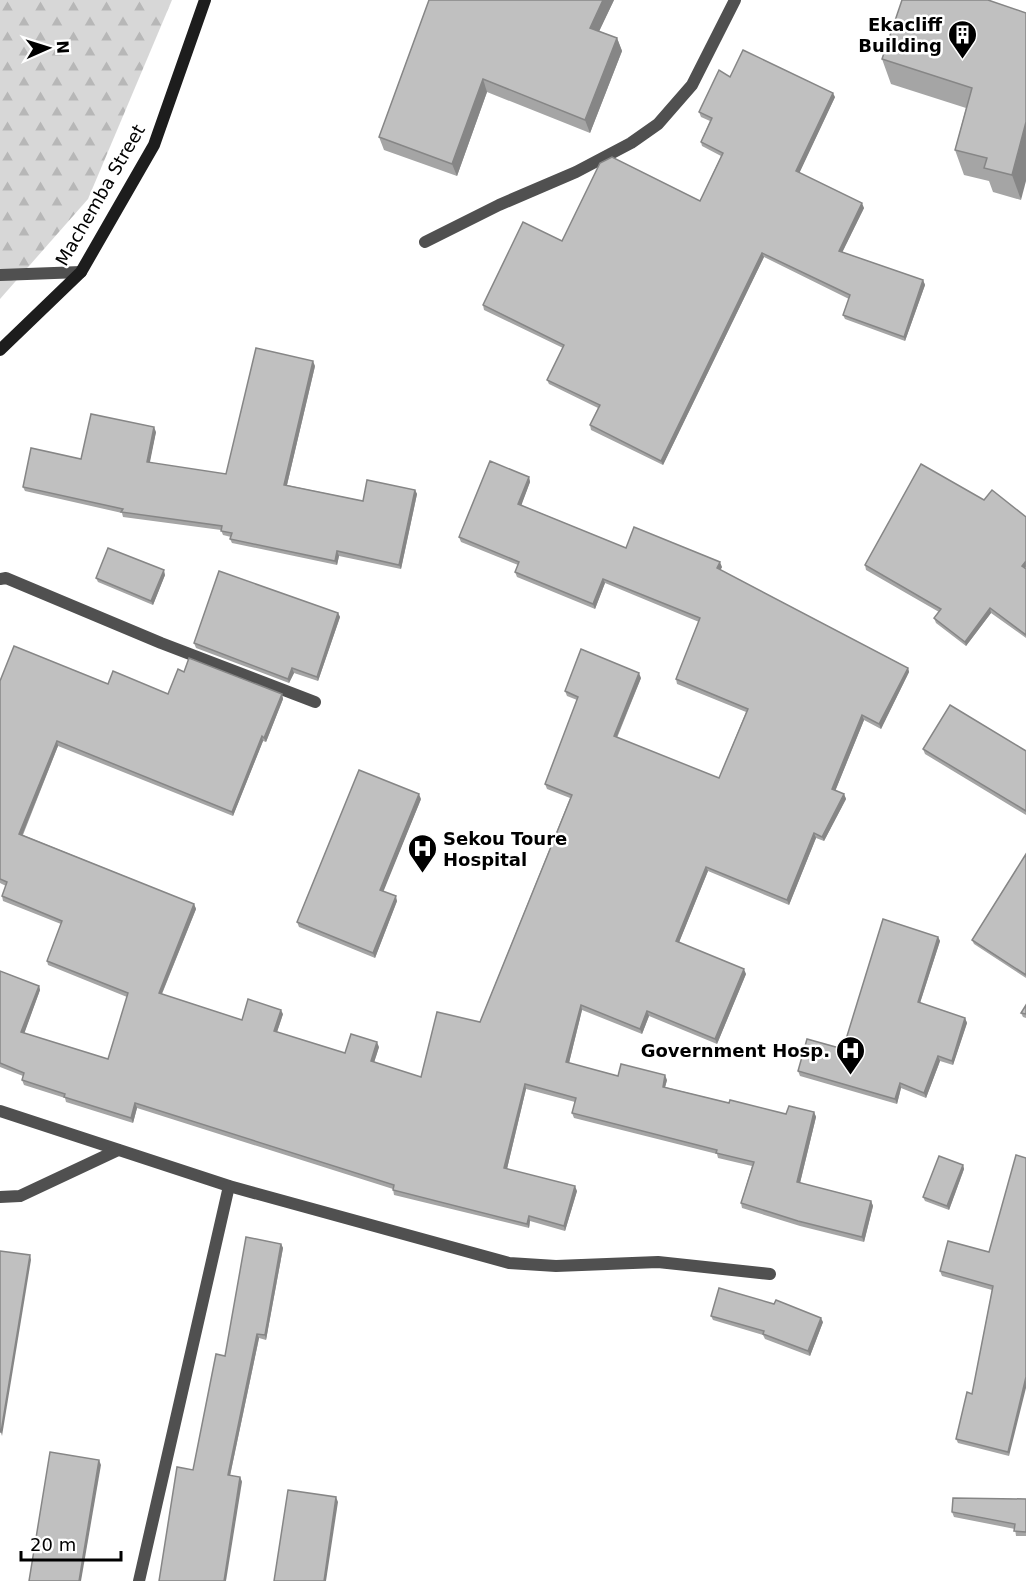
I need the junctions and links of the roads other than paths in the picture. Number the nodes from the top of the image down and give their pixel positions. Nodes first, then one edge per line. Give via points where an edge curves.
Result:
1 (205, 0) edge
2 (735, 0) edge
3 (425, 242) dead end
4 (81, 272) junction
5 (0, 275) edge
6 (0, 350) edge
7 (0, 579) edge
8 (315, 702) dead end
9 (0, 1111) edge
10 (118, 1150) junction
11 (229, 1186) junction
12 (0, 1197) edge
13 (770, 1274) dead end
14 (140, 1581) edge

1 - 4 main road, Machemba Street via 154,145
2 - 3 lane via 692,85 658,124 576,172
4 - 5 lane
4 - 6 main road, Machemba Street
7 - 8 lane via 6,578
9 - 10 lane
10 - 11 lane
10 - 12 lane via 20,1196
11 - 13 lane via 509,1263 555,1266 658,1262
11 - 14 lane

